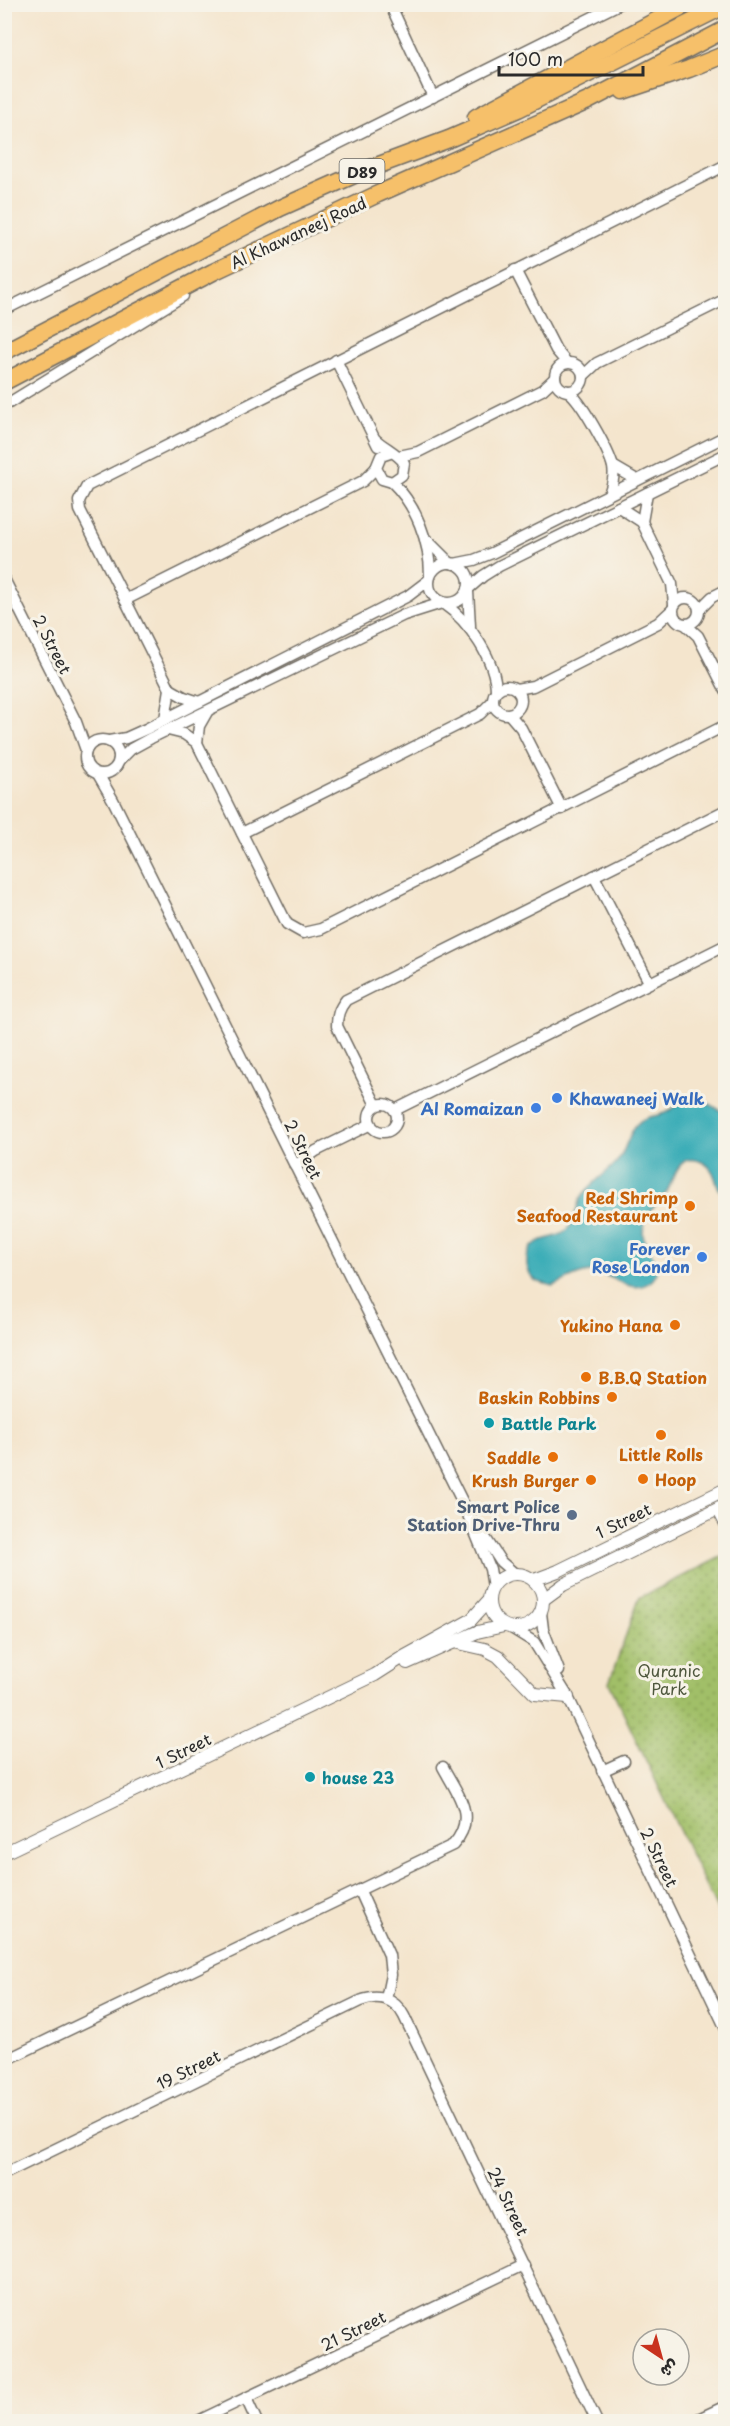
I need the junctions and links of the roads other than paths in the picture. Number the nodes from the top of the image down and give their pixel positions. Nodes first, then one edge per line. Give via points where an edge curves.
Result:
1 (390, 4) edge
2 (619, 4) edge
3 (687, 4) edge
4 (726, 5) edge
5 (726, 29) edge
6 (726, 54) edge
7 (433, 97) junction
8 (588, 101) junction
9 (449, 139) junction
10 (726, 165) edge
11 (515, 270) junction
12 (213, 272) junction
13 (726, 299) edge
14 (4, 310) edge
15 (4, 352) edge
16 (336, 360) junction
17 (570, 373) junction
18 (4, 382) edge
19 (542, 390) junction
20 (564, 390) junction
21 (581, 403) junction
22 (4, 406) edge
23 (726, 436) edge
24 (376, 440) junction
25 (726, 454) edge
26 (378, 463) junction
27 (399, 463) junction
28 (612, 465) junction
29 (387, 480) junction
30 (637, 480) junction
31 (363, 481) junction
32 (647, 493) junction
33 (403, 494) junction
34 (609, 494) junction
35 (619, 507) junction
36 (642, 522) junction
37 (426, 540) junction
38 (452, 563) junction
39 (430, 577) junction
40 (4, 579) edge
41 (672, 584) junction
42 (468, 590) junction
43 (726, 590) edge
44 (712, 597) junction
45 (690, 598) junction
46 (125, 600) junction
47 (443, 603) junction
48 (673, 607) junction
49 (698, 614) junction
50 (658, 623) junction
51 (682, 623) junction
52 (470, 626) junction
53 (698, 636) junction
54 (495, 676) junction
55 (170, 689) junction
56 (726, 691) edge
57 (516, 695) junction
58 (494, 696) junction
59 (199, 702) junction
60 (207, 711) junction
61 (504, 713) junction
62 (480, 714) junction
63 (76, 722) junction
64 (167, 725) junction
65 (726, 725) edge
66 (521, 728) junction
67 (104, 741) junction
68 (197, 743) junction
69 (86, 750) junction
70 (117, 765) junction
71 (98, 774) junction
72 (113, 800) junction
73 (562, 809) junction
74 (726, 810) edge
75 (242, 833) junction
76 (594, 876) junction
77 (726, 945) edge
78 (650, 982) junction
79 (376, 1105) junction
80 (395, 1110) junction
81 (371, 1124) junction
82 (293, 1162) junction
83 (726, 1489) edge
84 (722, 1507) edge
85 (467, 1512) junction
86 (726, 1524) edge
87 (515, 1574) junction
88 (534, 1580) junction
89 (493, 1587) junction
90 (544, 1599) junction
91 (488, 1601) junction
92 (541, 1612) junction
93 (509, 1627) junction
94 (454, 1642) junction
95 (375, 1675) junction
96 (568, 1697) junction
97 (624, 1761) dead end
98 (443, 1767) dead end
99 (602, 1771) junction
100 (4, 1853) edge
101 (360, 1891) junction
102 (386, 1999) junction
103 (726, 2029) edge
104 (4, 2061) edge
105 (4, 2174) edge
106 (523, 2265) junction
107 (246, 2398) junction
108 (726, 2406) edge
109 (196, 2421) edge
110 (257, 2421) edge
111 (597, 2421) edge
112 (692, 2421) edge

1 - 7 street
2 - 7 street
3 - 9 highway via 489,109
4 - 9 highway, Al Khawaneej Road / D89 via 552,93
5 - 8 highway, Al Khawaneej Road / D89
6 - 8 highway
7 - 14 street
8 - 12 highway, Al Khawaneej Road / D89
9 - 15 highway, Al Khawaneej Road / D89 via 280,208
10 - 11 street
11 - 16 street
11 - 17 street
12 - 18 highway, Al Khawaneej Road / D89
12 - 22 street via 187,294
13 - 17 street
16 - 24 street
16 - 46 street via 87,486 80,510
17 - 19 street
17 - 20 street
17 - 20 street via 575,390
17 - 21 street
19 - 20 street
19 - 27 street
20 - 21 street
21 - 28 street
23 - 30 street
24 - 26 street
24 - 27 street
25 - 32 street
26 - 27 street
26 - 29 street
26 - 31 street
27 - 29 street
27 - 33 street
28 - 30 street
28 - 34 street
29 - 31 street
29 - 33 street
30 - 34 street
31 - 46 street
32 - 35 street
32 - 36 street
33 - 37 street
34 - 38 street via 483,557
35 - 36 street
35 - 42 street via 490,571
36 - 41 street
37 - 38 street
37 - 39 street
38 - 39 street via 441,565
38 - 42 street via 466,573
39 - 47 street via 431,594
39 - 59 street via 408,596
40 - 63 street, 2 Street
41 - 45 street
41 - 48 street
42 - 47 street via 458,601
42 - 52 street
43 - 44 street
44 - 45 street
44 - 49 street
45 - 48 street via 680,598
45 - 49 street
46 - 55 street
47 - 52 street
47 - 60 street via 404,615
48 - 50 street
48 - 51 street via 674,618
49 - 51 street
49 - 53 street
50 - 51 street
50 - 57 street
51 - 53 street
52 - 54 street
53 - 56 street
54 - 57 street
54 - 58 street
55 - 59 street
55 - 64 street
57 - 58 street
57 - 61 street
57 - 66 street
58 - 61 street
58 - 62 street
59 - 64 street
60 - 64 street
60 - 68 street via 199,726
61 - 62 street
61 - 66 street
62 - 75 street
63 - 67 street, 2 Street
63 - 69 street, 2 Street
64 - 67 street
64 - 68 street
64 - 70 street via 131,749
65 - 73 street
66 - 73 street
67 - 69 street via 92,743
67 - 70 street via 119,751
68 - 75 street
69 - 71 street via 88,767
70 - 71 street via 107,774
70 - 72 street
71 - 72 street, 2 Street
72 - 82 street, 2 Street
73 - 75 street via 312,933 303,933 287,924
74 - 76 street
76 - 78 street
76 - 79 street via 346,1000 340,1007 337,1026
77 - 78 street
78 - 80 street
79 - 80 street via 386,1104
79 - 81 street via 370,1114
80 - 81 street via 397,1119 390,1130 381,1131
81 - 82 street
82 - 85 street, 2 Street
83 - 88 street, 1 Street
84 - 86 street
84 - 90 street, 1 Street via 563,1585
85 - 87 street, 2 Street via 501,1562
85 - 89 street, 2 Street via 490,1569
87 - 88 street
87 - 89 street via 502,1578
88 - 90 street
89 - 91 street
90 - 92 street
91 - 93 street via 495,1618
91 - 95 street, 1 Street via 471,1620
92 - 93 street via 530,1625
92 - 96 street, 2 Street via 543,1629
93 - 94 street, 1 Street via 487,1628
93 - 96 street, 2 Street via 534,1642
94 - 95 street, 1 Street
94 - 96 street via 498,1656 535,1694
95 - 100 street, 1 Street
96 - 99 street, 2 Street
97 - 99 street
98 - 101 street via 465,1811 462,1836 442,1852
99 - 103 street, 2 Street
101 - 102 street via 389,1955 391,1975
101 - 104 street
102 - 105 street, 19 Street via 360,2001
102 - 106 street, 24 Street via 397,2005 404,2016
106 - 107 street, 21 Street
106 - 111 street, 24 Street
107 - 109 street, 21 Street
107 - 110 street
108 - 112 street

